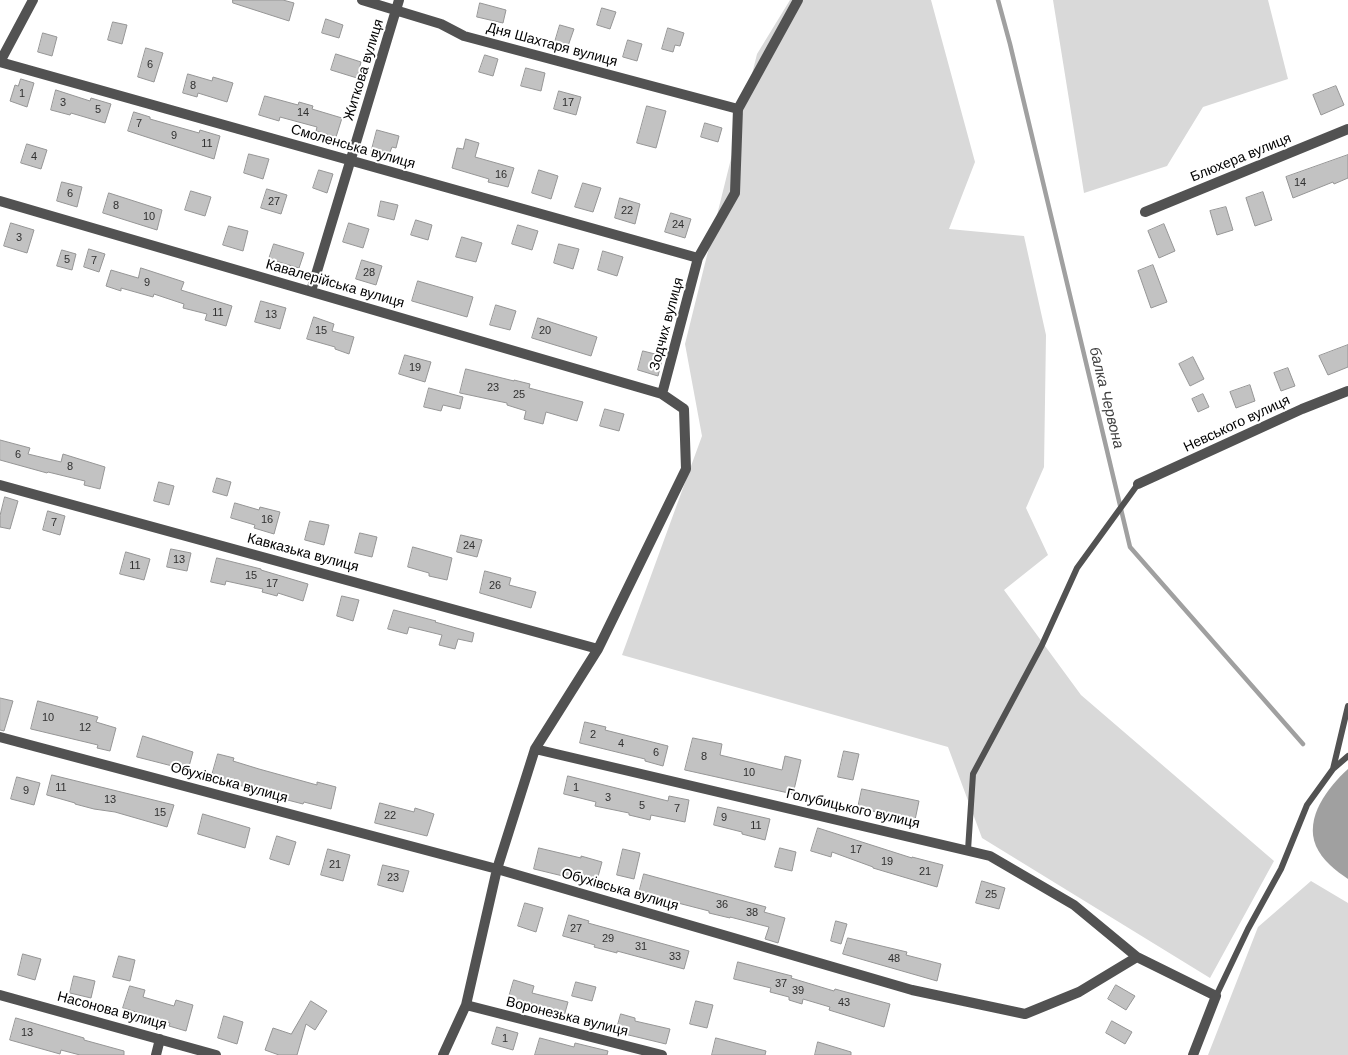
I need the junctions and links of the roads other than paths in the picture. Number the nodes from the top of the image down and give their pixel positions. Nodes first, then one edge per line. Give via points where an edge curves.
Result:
1 (33, 0) edge
2 (362, 0) edge
3 (798, 0) edge
4 (398, 5) edge
5 (0, 62) edge
6 (738, 109) junction
7 (1348, 129) edge
8 (350, 161) junction
9 (0, 201) edge
10 (1145, 212) dead end
11 (698, 258) junction
12 (311, 291) junction
13 (1348, 391) edge
14 (662, 394) junction
15 (0, 484) edge
16 (1138, 484) joint
17 (598, 649) junction
18 (1348, 706) edge
19 (0, 736) edge
20 (535, 749) junction
21 (1348, 756) edge
22 (1332, 769) junction
23 (968, 850) junction
24 (497, 869) junction
25 (1137, 957) junction
26 (0, 995) edge
27 (1216, 996) junction
28 (466, 1005) junction
29 (160, 1039) junction
30 (156, 1055) edge
31 (216, 1055) edge
32 (443, 1055) edge
33 (662, 1055) edge
34 (1193, 1055) edge

1 - 5 street
2 - 4 street, Дня Шахтаря вулиця
3 - 6 street, Зодчих вулиця
4 - 6 street, Дня Шахтаря вулиця via 464,36
4 - 8 street, Житкова вулиця
5 - 8 street, Смоленська вулиця
6 - 11 street, Зодчих вулиця via 735,193
7 - 10 street, Блюхера вулиця
8 - 11 street, Смоленська вулиця
8 - 12 street, Житкова вулиця
9 - 12 street, Кавалерійська вулиця
11 - 14 street, Зодчих вулиця
12 - 14 street, Кавалерійська вулиця
13 - 16 street, Невського вулиця
14 - 17 street via 684,409 686,469
15 - 17 street, Кавказька вулиця
16 - 23 lane via 1077,568 1042,645 973,774
17 - 20 street
18 - 22 lane
19 - 24 street, Обухівська вулиця
20 - 23 street, Голубицького вулиця
20 - 24 street
21 - 22 lane
22 - 27 lane via 1307,805 1281,869
23 - 25 street, Голубицького вулиця via 990,856 1074,905
24 - 25 street, Обухівська вулиця via 912,990 1025,1014 1079,992
24 - 28 street
25 - 27 street
26 - 29 street, Насонова вулиця
27 - 34 street
28 - 32 street
28 - 33 street, Воронезька вулиця
29 - 30 street
29 - 31 street, Насонова вулиця

